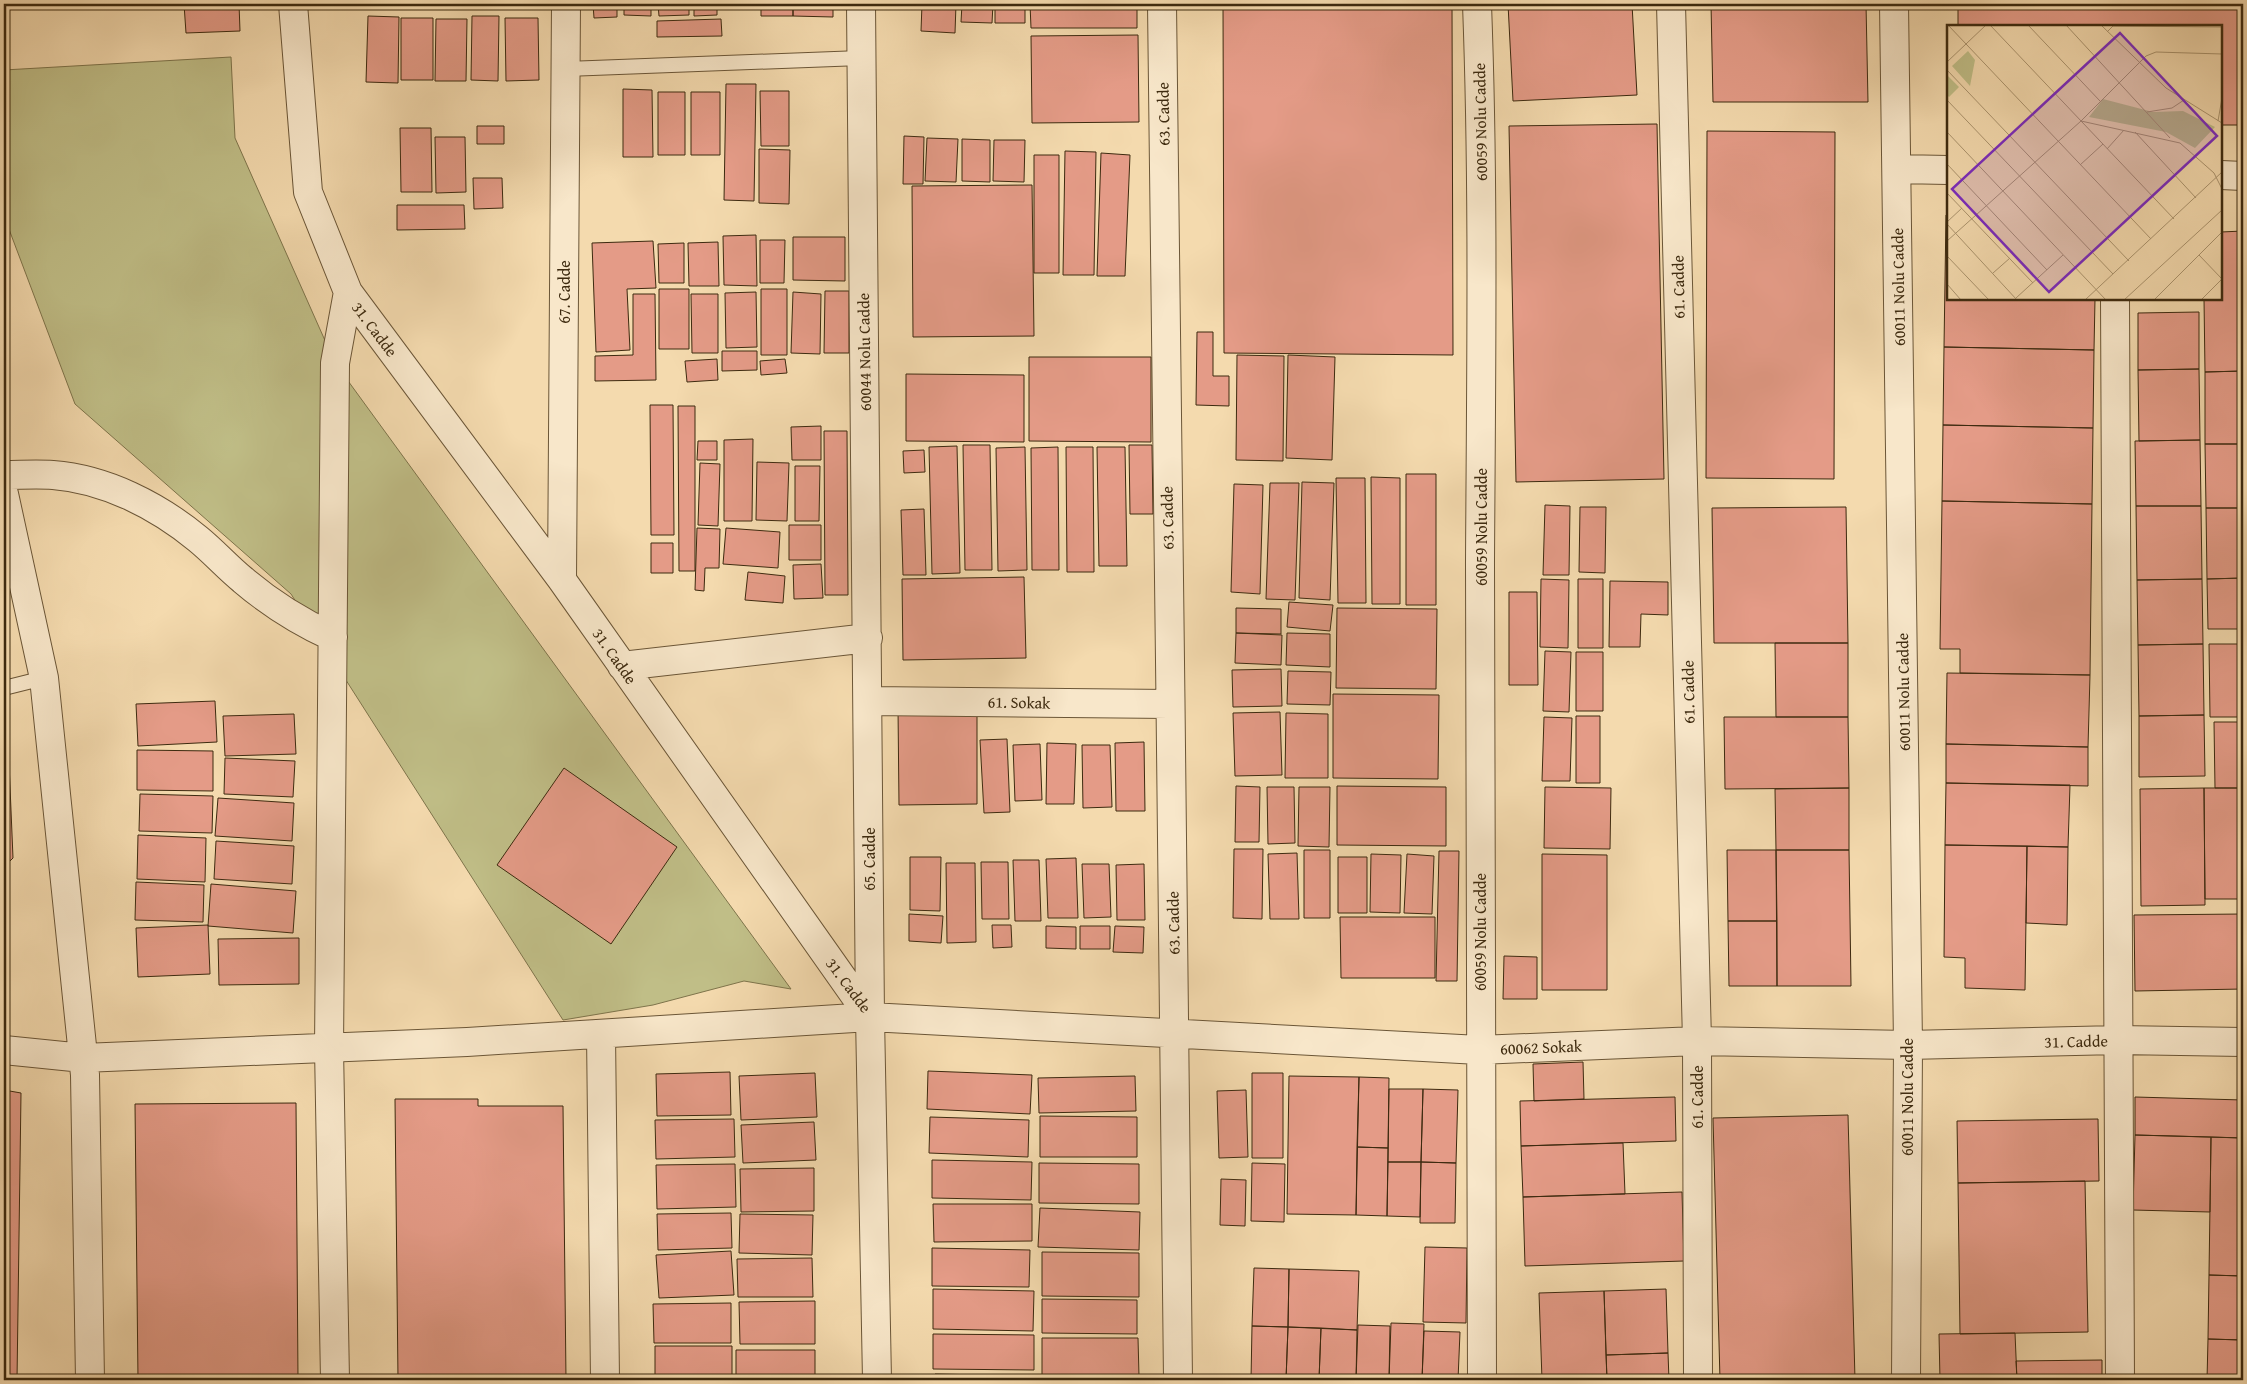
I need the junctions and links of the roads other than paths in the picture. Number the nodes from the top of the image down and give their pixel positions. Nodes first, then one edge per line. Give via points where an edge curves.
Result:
1 (293, 4) edge
2 (566, 4) edge
3 (861, 4) edge
4 (1162, 4) edge
5 (1477, 4) edge
6 (1671, 4) edge
7 (1894, 4) edge
8 (861, 58) junction
9 (566, 69) junction
10 (1897, 169) junction
11 (1947, 170) edge
12 (2222, 175) edge
13 (2243, 176) edge
14 (348, 292) junction
15 (2115, 300) edge
16 (4, 475) edge
17 (4, 494) edge
18 (562, 580) junction
19 (333, 637) junction
20 (868, 638) junction
21 (622, 666) junction
22 (44, 678) junction
23 (4, 688) edge
24 (868, 701) junction
25 (1169, 704) junction
26 (870, 1016) junction
27 (1175, 1033) junction
28 (601, 1034) junction
29 (2118, 1040) junction
30 (1697, 1041) junction
31 (2243, 1042) edge
32 (1908, 1044) junction
33 (329, 1048) junction
34 (4, 1050) edge
35 (1479, 1050) junction
36 (83, 1058) junction
37 (90, 1380) edge
38 (334, 1380) edge
39 (606, 1380) edge
40 (876, 1380) edge
41 (1178, 1380) edge
42 (1482, 1380) edge
43 (1698, 1380) edge
44 (1906, 1380) edge
45 (2120, 1380) edge

1 - 14 street, 31. Cadde via 308,192
2 - 9 street, 67. Cadde
3 - 8 street, 60044 Nolu Cadde
4 - 25 street, 63. Cadde
5 - 35 street, 60059 Nolu Cadde via 1482,322
6 - 30 street, 61. Cadde
7 - 10 street, 60011 Nolu Cadde
8 - 9 lane
8 - 20 street, 60044 Nolu Cadde
9 - 18 street, 67. Cadde
10 - 11 street
10 - 32 street, 60011 Nolu Cadde
12 - 13 street
14 - 18 street, 31. Cadde
14 - 19 street via 335,363
15 - 29 street
16 - 19 street via 54,475 78,479 103,485 136,500 197,538 265,598
17 - 22 street
18 - 21 street, 31. Cadde
19 - 33 street
20 - 21 street
20 - 24 street, 60044 Nolu Cadde
21 - 26 street, 31. Cadde
22 - 23 lane
22 - 36 street
24 - 25 street, 61. Sokak
24 - 26 street, 65. Cadde
25 - 27 street, 63. Cadde
26 - 27 street, 31. Cadde
26 - 28 street
26 - 40 street, 65. Cadde
27 - 35 street, 60062 Sokak
27 - 41 street, 63. Cadde
28 - 33 street
28 - 39 street
29 - 31 street, 31. Cadde
29 - 32 street, 31. Cadde
29 - 45 street
30 - 32 street, 60062 Sokak
30 - 35 street, 60062 Sokak
30 - 43 street, 61. Cadde
32 - 44 street, 60011 Nolu Cadde
33 - 36 street
33 - 38 street
34 - 36 street
35 - 42 street, 60059 Nolu Cadde
36 - 37 street

